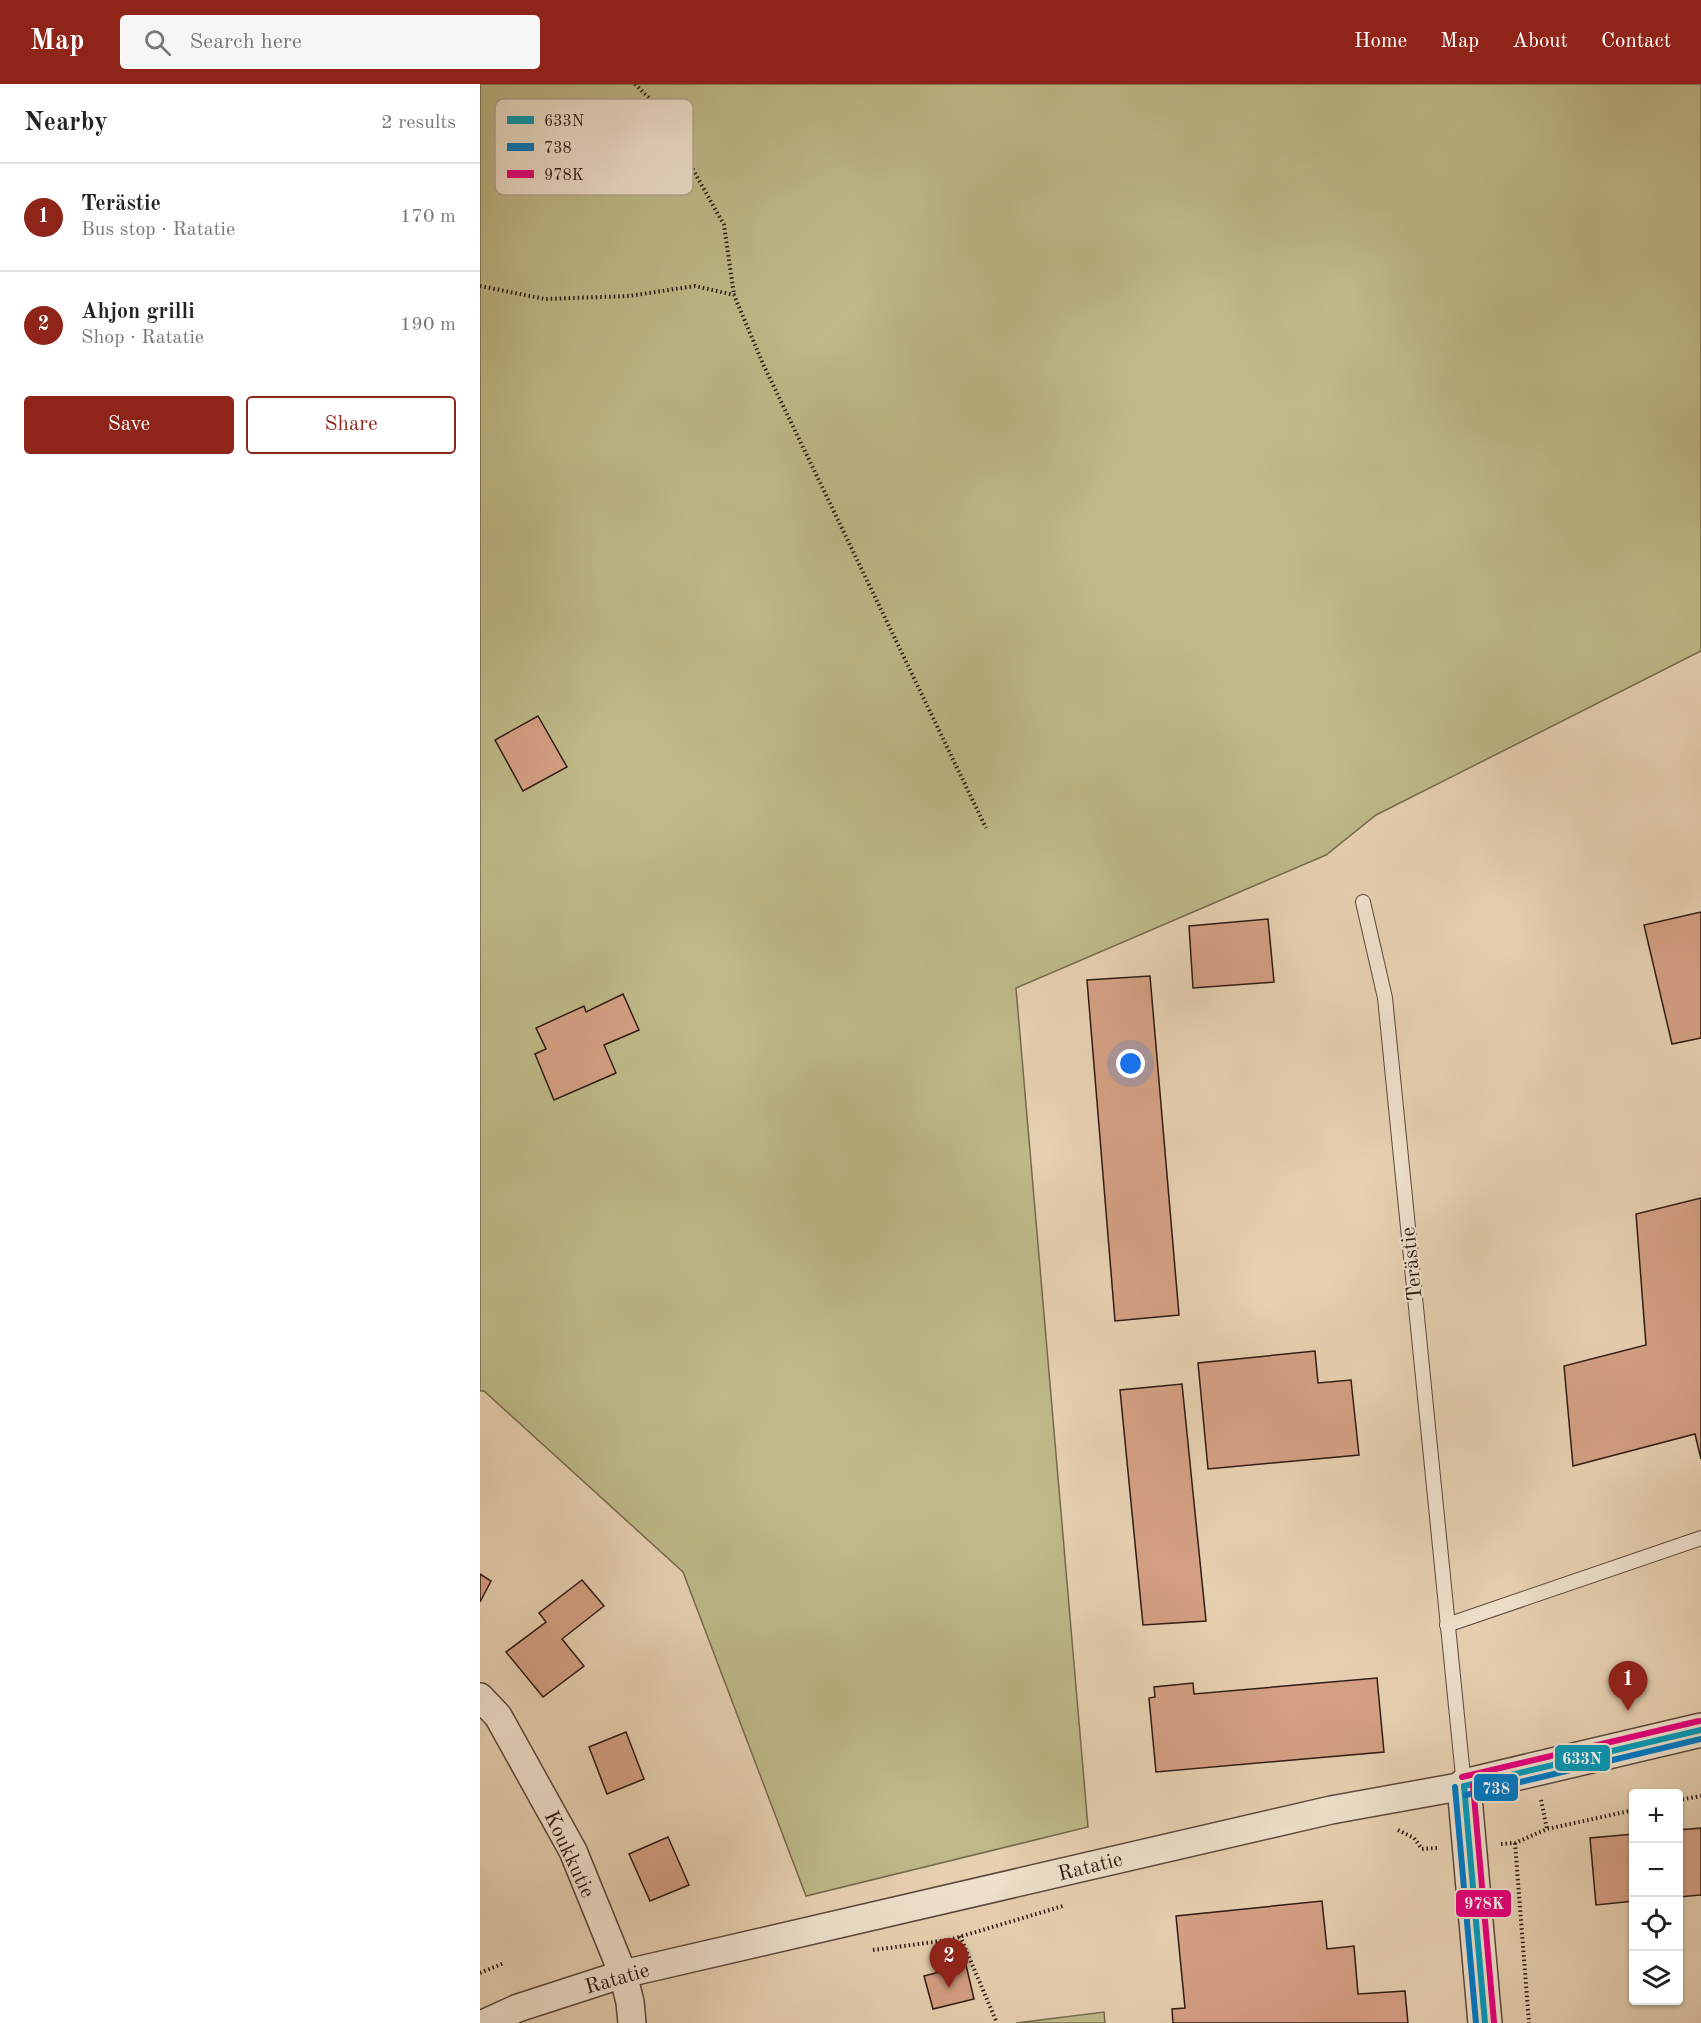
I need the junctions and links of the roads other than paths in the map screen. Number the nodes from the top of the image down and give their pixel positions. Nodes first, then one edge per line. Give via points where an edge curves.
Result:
1 (1363, 902) dead end
2 (1701, 1538) edge
3 (1447, 1625) junction
4 (480, 1697) edge
5 (1701, 1730) edge
6 (1464, 1786) junction
7 (623, 1974) junction
8 (485, 2023) edge
9 (632, 2023) edge
10 (1485, 2023) edge

1 - 3 lane, Terästie via 1385,998
2 - 3 lane
3 - 6 lane, Terästie
4 - 7 street, Koukkutie via 498,1716 573,1851
5 - 6 street, Ratatie
6 - 7 street, Ratatie via 1331,1810
6 - 10 street, Terästie
7 - 8 street, Ratatie via 518,2008
7 - 9 street, Koukkutie

